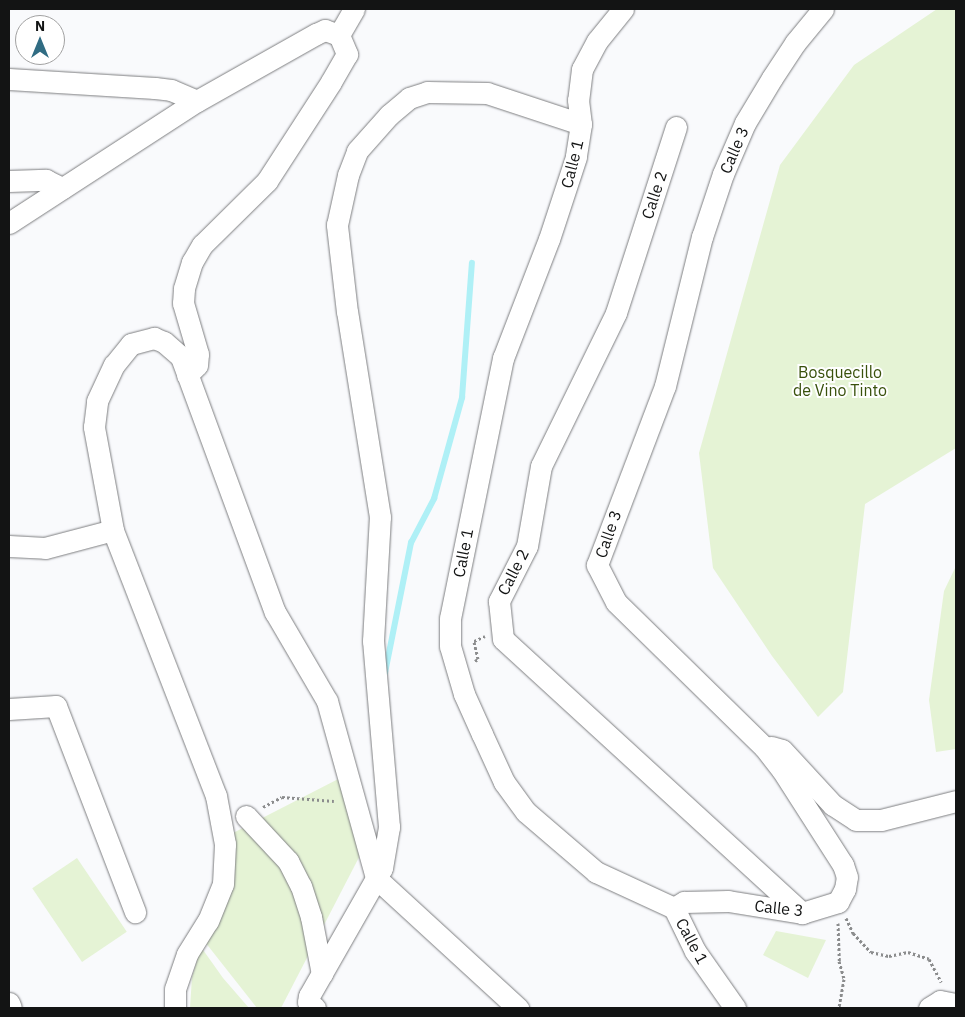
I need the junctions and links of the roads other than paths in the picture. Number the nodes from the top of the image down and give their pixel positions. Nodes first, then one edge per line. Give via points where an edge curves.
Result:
1 (354, 9) edge
2 (623, 9) edge
3 (823, 9) edge
4 (339, 35) junction
5 (9, 79) edge
6 (197, 101) junction
7 (581, 124) junction
8 (676, 127) dead end
9 (9, 181) edge
10 (62, 188) junction
11 (9, 223) edge
12 (187, 375) junction
13 (113, 530) junction
14 (9, 546) edge
15 (9, 709) edge
16 (764, 747) junction
17 (956, 801) edge
18 (246, 816) road end
19 (376, 878) junction
20 (674, 908) junction
21 (135, 912) dead end
22 (802, 913) junction
23 (322, 974) junction
24 (9, 1003) edge
25 (12, 1008) edge
26 (175, 1008) edge
27 (314, 1008) edge
28 (518, 1008) edge
29 (735, 1008) edge

1 - 4 street
2 - 7 street, Calle 1 via 597,41 582,69 578,100
3 - 16 street, Calle 3 via 795,42 767,85 745,123 723,174 702,237 665,386 597,565 616,602
4 - 6 street via 325,30 316,34
4 - 12 street via 347,54 267,181 202,244 192,262 185,281 183,303 198,354 197,366
5 - 6 street via 155,88 171,90
6 - 10 street
7 - 19 street via 487,93 427,92 409,98 389,115 357,151 348,174 338,233 347,312 380,516 374,641 389,827 386,857
7 - 20 street, Calle 1 via 566,191 517,317 497,384 450,618 450,646 457,672 504,782 526,812 596,872
8 - 22 street, Calle 2 via 616,313 542,466 527,546 499,601 503,639
9 - 10 street via 46,180
10 - 11 street
12 - 13 street via 181,357 173,348 154,338 131,344 105,381 97,401 94,427
12 - 19 street via 275,612 327,701
13 - 14 street via 45,548
13 - 26 street via 216,796 225,844 223,884 208,921 187,954 175,989
15 - 21 street via 56,706
16 - 17 street via 782,750 833,805 856,820 881,820
16 - 22 street, Calle 3 via 808,808 847,876 838,902
18 - 23 street via 288,861 301,886 312,917
19 - 23 street
19 - 28 street
20 - 22 street, Calle 3 via 684,902 728,901
20 - 29 street, Calle 1 via 694,951
23 - 27 street via 309,996 308,1002
24 - 25 street

